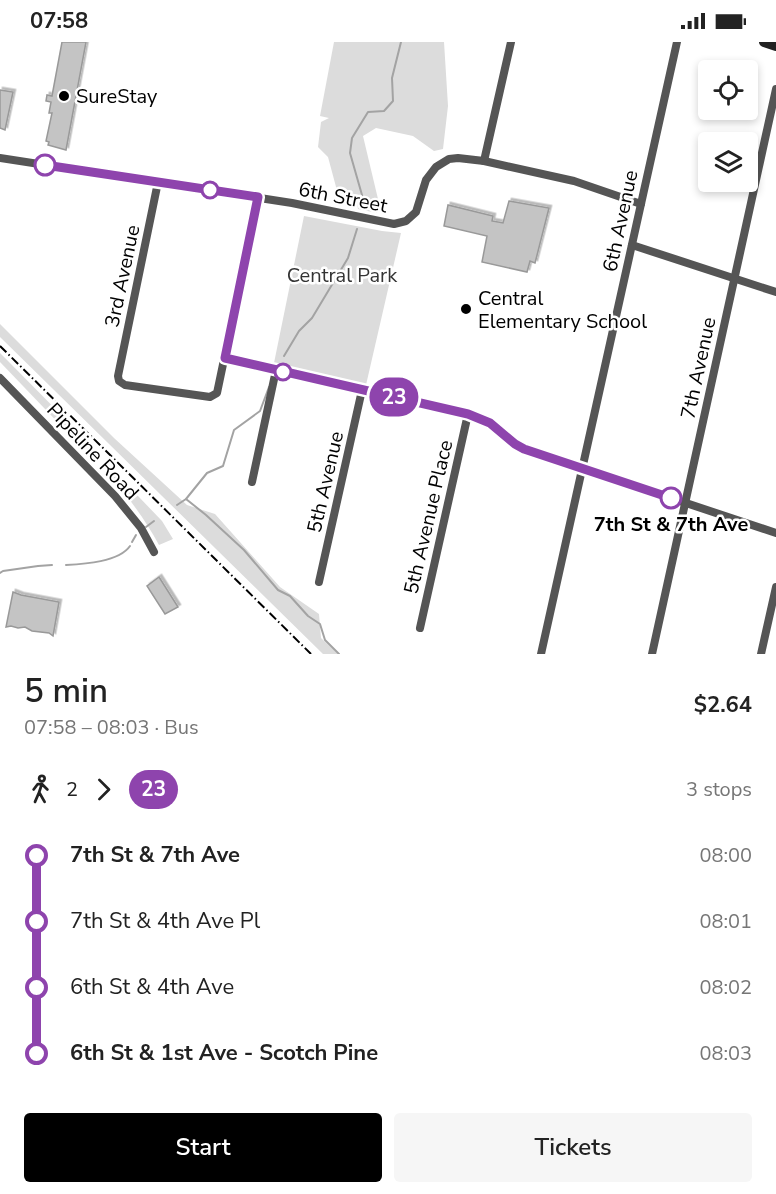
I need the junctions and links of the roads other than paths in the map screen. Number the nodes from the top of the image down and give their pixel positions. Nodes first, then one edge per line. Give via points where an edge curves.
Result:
1 (511, 42) edge
2 (677, 42) edge
3 (764, 42) edge
4 (776, 46) edge
5 (776, 89) edge
6 (0, 158) edge
7 (484, 161) junction
8 (158, 182) junction
9 (258, 197) junction
10 (641, 204) junction
11 (632, 244) junction
12 (734, 278) junction
13 (776, 292) edge
14 (225, 358) junction
15 (276, 370) junction
16 (0, 378) edge
17 (362, 390) junction
18 (468, 414) junction
19 (582, 469) junction
20 (252, 482) dead end
21 (685, 503) junction
22 (776, 533) edge
23 (154, 552) dead end
24 (319, 582) dead end
25 (776, 587) edge
26 (420, 628) dead end
27 (541, 654) edge
28 (652, 654) edge
29 (761, 654) edge

1 - 7 street
2 - 10 street, 6th Avenue
3 - 4 street
5 - 12 street, 7th Avenue
6 - 8 street, 6th Street
7 - 9 street, 6th Street via 450,159 436,167 426,180 416,212 400,223
7 - 10 street, 6th Street via 574,181
8 - 9 street, 6th Street
8 - 14 street, 3rd Avenue via 119,381 210,397 217,393
9 - 14 street
10 - 11 street, 6th Avenue
11 - 12 street
11 - 19 street, 6th Avenue
12 - 13 street
12 - 21 street, 7th Avenue
14 - 15 street
15 - 17 street
15 - 20 street
16 - 23 street, Pipeline Road via 115,496 141,528
17 - 18 street
17 - 24 street, 5th Avenue
18 - 19 street via 490,423 524,449
18 - 26 street, 5th Avenue Place
19 - 21 street
19 - 27 street, 6th Avenue
21 - 22 street
21 - 28 street, 7th Avenue
25 - 29 street

